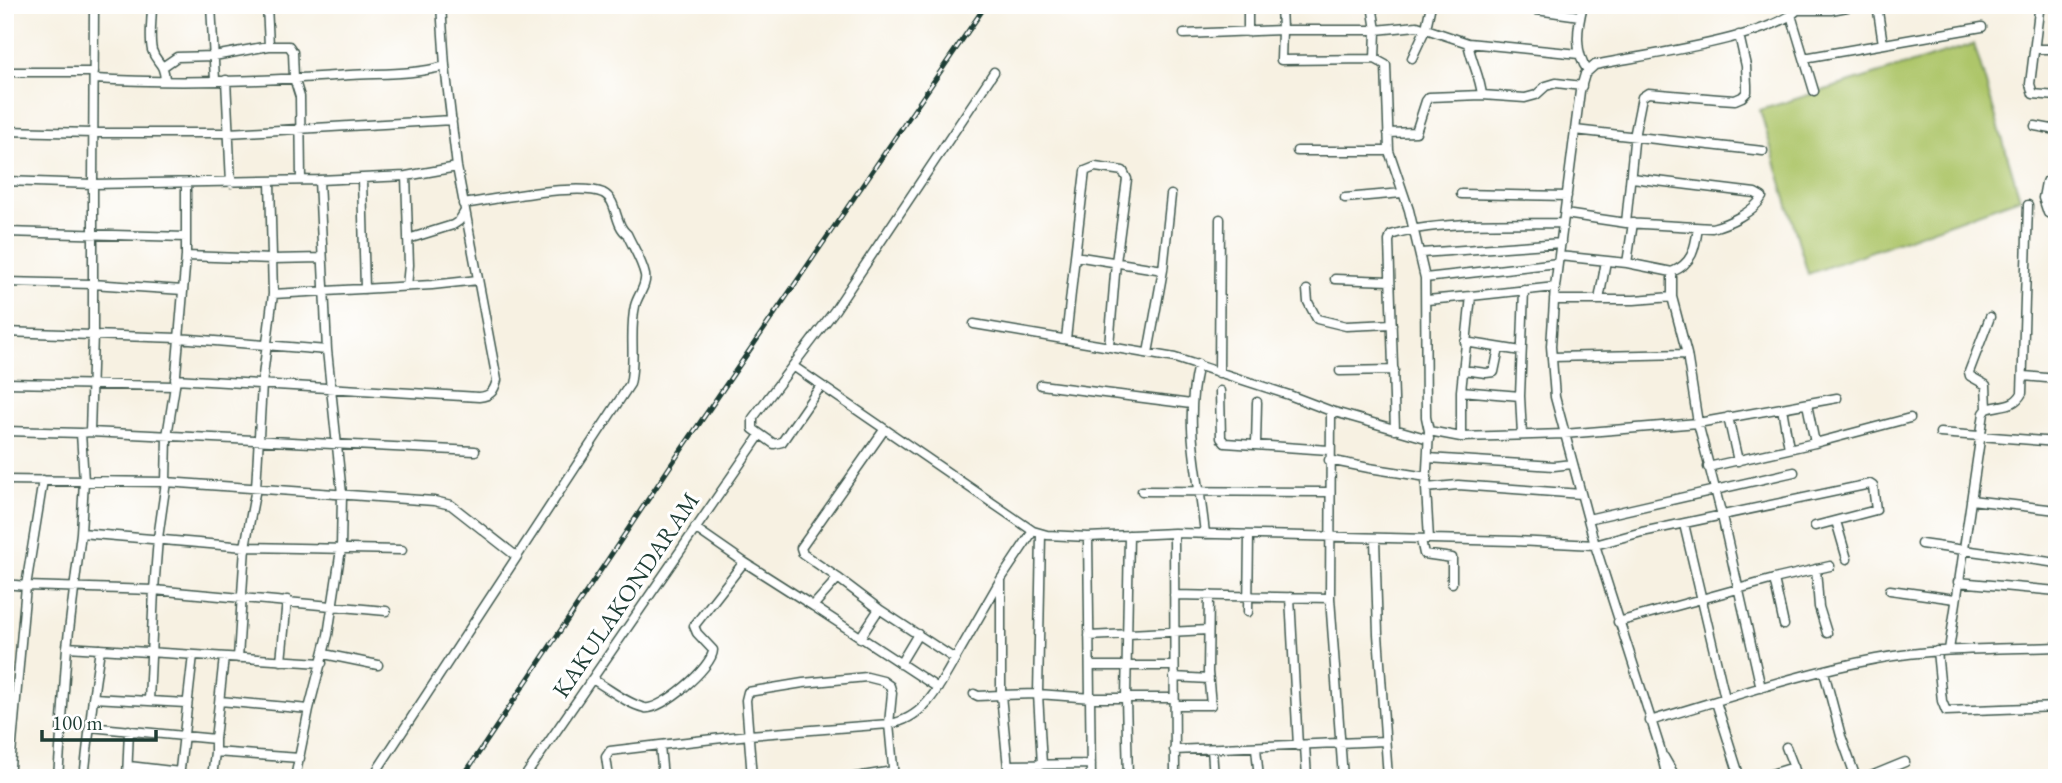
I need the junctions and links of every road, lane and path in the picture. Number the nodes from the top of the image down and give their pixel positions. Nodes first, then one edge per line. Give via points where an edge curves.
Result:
1 (94, 5) edge
2 (152, 5) edge
3 (211, 5) edge
4 (267, 5) edge
5 (441, 5) edge
6 (1248, 5) edge
7 (1281, 5) edge
8 (1372, 5) edge
9 (1431, 5) edge
10 (1500, 5) edge
11 (1583, 5) edge
12 (1858, 5) edge
13 (1877, 5) edge
14 (2042, 5) edge
15 (1797, 10) edge
16 (1580, 16) junction
17 (1982, 27) dead end
18 (1426, 28) junction
19 (1282, 30) junction
20 (1376, 30) junction
21 (1248, 32) junction
22 (1184, 34) dead end
23 (1738, 35) junction
24 (1468, 43) junction
25 (1883, 44) junction
26 (269, 46) junction
27 (2035, 48) junction
28 (2057, 49) edge
29 (1579, 54) junction
30 (214, 56) junction
31 (1412, 58) dead end
32 (1804, 58) junction
33 (1376, 59) junction
34 (164, 66) junction
35 (445, 66) junction
36 (1588, 71) junction
37 (5, 72) edge
38 (994, 72) dead end
39 (94, 75) junction
40 (294, 78) junction
41 (165, 80) junction
42 (215, 80) junction
43 (226, 80) junction
44 (1582, 86) junction
45 (1814, 91) dead end
46 (1482, 95) junction
47 (2057, 96) edge
48 (452, 120) junction
49 (2035, 126) dead end
50 (299, 130) junction
51 (1575, 130) junction
52 (2057, 130) edge
53 (5, 131) edge
54 (93, 133) junction
55 (228, 133) junction
56 (1388, 133) junction
57 (1635, 136) junction
58 (1297, 151) dead end
59 (1763, 151) dead end
60 (1389, 152) junction
61 (457, 167) junction
62 (406, 176) junction
63 (1632, 178) junction
64 (2057, 178) edge
65 (362, 179) junction
66 (300, 180) junction
67 (319, 180) junction
68 (5, 181) edge
69 (270, 182) junction
70 (186, 183) junction
71 (231, 183) junction
72 (93, 184) junction
73 (1402, 193) junction
74 (1461, 194) dead end
75 (1171, 195) dead end
76 (1567, 196) junction
77 (1345, 198) dead end
78 (2028, 205) dead end
79 (464, 208) junction
80 (2057, 217) edge
81 (1220, 219) dead end
82 (1564, 219) junction
83 (1630, 223) junction
84 (1698, 228) junction
85 (1414, 230) junction
86 (5, 232) edge
87 (93, 233) junction
88 (186, 237) junction
89 (408, 239) junction
90 (1561, 243) junction
91 (1421, 253) junction
92 (186, 256) junction
93 (1075, 256) junction
94 (323, 258) junction
95 (272, 259) junction
96 (1559, 260) junction
97 (1605, 261) junction
98 (1116, 262) junction
99 (1627, 263) junction
100 (1163, 270) junction
101 (1672, 272) junction
102 (1425, 278) junction
103 (1335, 279) dead end
104 (478, 280) junction
105 (1390, 281) junction
106 (5, 282) edge
107 (92, 284) junction
108 (407, 286) junction
109 (1555, 287) junction
110 (365, 289) junction
111 (183, 290) junction
112 (1307, 290) dead end
113 (1524, 290) junction
114 (324, 292) junction
115 (273, 294) junction
116 (1471, 296) junction
117 (1672, 297) junction
118 (1427, 300) junction
119 (1555, 300) junction
120 (1599, 300) junction
121 (1990, 317) dead end
122 (974, 324) dead end
123 (1392, 324) junction
124 (5, 332) edge
125 (93, 334) junction
126 (178, 338) junction
127 (1066, 339) junction
128 (1465, 342) junction
129 (268, 346) junction
130 (1109, 346) junction
131 (1499, 348) junction
132 (327, 350) junction
133 (1521, 351) junction
134 (1148, 353) junction
135 (1687, 354) junction
136 (1552, 357) junction
137 (1198, 364) junction
138 (793, 366) junction
139 (1394, 370) junction
140 (1463, 370) junction
141 (1340, 371) dead end
142 (1219, 373) junction
143 (2024, 376) junction
144 (2057, 379) edge
145 (175, 382) junction
146 (5, 383) edge
147 (91, 384) junction
148 (262, 384) junction
149 (1041, 385) dead end
150 (820, 387) junction
151 (330, 389) junction
152 (1220, 391) dead end
153 (1461, 391) junction
154 (1520, 396) junction
155 (1837, 398) dead end
156 (1257, 402) dead end
157 (1191, 404) junction
158 (1807, 404) junction
159 (1782, 408) junction
160 (1987, 409) junction
161 (1331, 411) junction
162 (1728, 417) junction
163 (1910, 418) dead end
164 (1698, 422) junction
165 (884, 430) junction
166 (1395, 430) junction
167 (5, 431) edge
168 (85, 432) junction
169 (1940, 433) dead end
170 (1564, 434) junction
171 (760, 435) junction
172 (1429, 435) junction
173 (1522, 435) junction
174 (167, 436) junction
175 (1461, 437) junction
176 (1980, 438) junction
177 (259, 441) junction
178 (2057, 442) edge
179 (335, 443) junction
180 (1815, 443) junction
181 (1256, 445) junction
182 (1789, 447) junction
183 (1329, 450) junction
184 (475, 452) dead end
185 (1428, 457) junction
186 (1329, 460) junction
187 (1738, 461) junction
188 (1572, 464) junction
189 (1708, 467) junction
190 (1794, 472) dead end
191 (1427, 477) junction
192 (5, 480) edge
193 (43, 480) junction
194 (84, 481) junction
195 (166, 482) junction
196 (256, 488) junction
197 (1426, 488) junction
198 (1716, 490) junction
199 (1142, 491) dead end
200 (1200, 491) junction
201 (1329, 492) junction
202 (342, 494) junction
203 (1581, 494) junction
204 (1971, 500) junction
205 (2057, 510) edge
206 (1722, 516) junction
207 (1588, 519) junction
208 (1836, 521) junction
209 (1684, 524) junction
210 (1815, 526) dead end
211 (695, 528) junction
212 (81, 533) junction
213 (1037, 533) junction
214 (1174, 533) junction
215 (1205, 534) junction
216 (1129, 535) junction
217 (1249, 536) junction
218 (1088, 537) junction
219 (158, 538) junction
220 (1329, 538) junction
221 (1375, 539) junction
222 (1425, 540) junction
223 (1921, 544) dead end
224 (1595, 545) junction
225 (246, 547) junction
226 (341, 550) junction
227 (402, 550) dead end
228 (1963, 550) junction
229 (516, 556) junction
230 (1846, 559) dead end
231 (744, 562) junction
232 (2057, 562) edge
233 (1829, 566) dead end
234 (1816, 569) junction
235 (838, 578) junction
236 (1001, 579) junction
237 (1774, 579) junction
238 (1958, 582) junction
239 (1452, 583) dead end
240 (5, 584) edge
241 (26, 586) junction
242 (75, 588) junction
243 (154, 590) junction
244 (1739, 590) junction
245 (1890, 590) dead end
246 (2057, 591) edge
247 (1174, 595) junction
248 (1209, 595) junction
249 (1249, 596) junction
250 (1290, 597) junction
251 (243, 598) junction
252 (1330, 598) junction
253 (1702, 599) junction
254 (287, 600) junction
255 (1955, 600) junction
256 (813, 606) junction
257 (333, 607) junction
258 (879, 609) junction
259 (386, 611) dead end
260 (1248, 612) dead end
261 (1618, 622) junction
262 (1784, 625) dead end
263 (1174, 630) junction
264 (1208, 630) junction
265 (1827, 633) dead end
266 (918, 634) junction
267 (1128, 634) junction
268 (1089, 636) junction
269 (860, 638) junction
270 (67, 647) junction
271 (2057, 647) edge
272 (100, 649) junction
273 (1949, 650) junction
274 (1937, 651) junction
275 (151, 652) junction
276 (193, 655) junction
277 (224, 657) junction
278 (238, 658) junction
279 (323, 659) junction
280 (955, 659) junction
281 (281, 661) junction
282 (900, 664) junction
283 (378, 665) dead end
284 (1126, 665) junction
285 (1090, 666) junction
286 (1174, 666) junction
287 (1824, 672) junction
288 (1174, 677) junction
289 (592, 679) junction
290 (1209, 679) junction
291 (938, 688) junction
292 (1761, 688) junction
293 (974, 694) dead end
294 (1038, 694) junction
295 (1001, 695) junction
296 (93, 698) junction
297 (1092, 698) junction
298 (1126, 698) junction
299 (1725, 698) junction
300 (149, 701) junction
301 (219, 701) junction
302 (1174, 702) junction
303 (1716, 702) junction
304 (186, 703) junction
305 (2057, 707) edge
306 (309, 709) junction
307 (1650, 721) junction
308 (889, 724) junction
309 (90, 727) junction
310 (129, 730) junction
311 (184, 735) junction
312 (749, 735) junction
313 (215, 739) junction
314 (1385, 741) junction
315 (1340, 744) junction
316 (660, 745) junction
317 (1301, 746) junction
318 (1786, 747) dead end
319 (1256, 748) junction
320 (1660, 748) junction
321 (1212, 749) junction
322 (1174, 750) junction
323 (215, 752) junction
324 (300, 758) junction
325 (1906, 762) dead end
326 (1091, 764) junction
327 (1009, 765) junction
328 (1042, 765) junction
329 (129, 766) junction
330 (1794, 767) junction
331 (893, 774) edge
332 (180, 775) edge
333 (9, 778) edge
334 (58, 778) edge
335 (84, 778) edge
336 (127, 778) edge
337 (212, 778) edge
338 (295, 778) edge
339 (372, 778) edge
340 (524, 778) edge
341 (609, 778) edge
342 (663, 778) edge
343 (752, 778) edge
344 (850, 778) edge
345 (1009, 778) edge
346 (1091, 778) edge
347 (1128, 778) edge
348 (1175, 778) edge
349 (1214, 778) edge
350 (1259, 778) edge
351 (1307, 778) edge
352 (1343, 778) edge
353 (1388, 778) edge
354 (1667, 778) edge
355 (1676, 778) edge
356 (1740, 778) edge
357 (1759, 778) edge
358 (1798, 778) edge
359 (1856, 778) edge
360 (1866, 778) edge

1 - 39 street
2 - 34 street via 151,47
3 - 30 street
4 - 26 street
5 - 35 street
6 - 21 street
7 - 19 street
8 - 20 street
9 - 18 street
10 - 16 street
11 - 16 street
12 - 15 street
13 - 25 street
14 - 27 street
15 - 23 street via 1772,26
15 - 32 street
16 - 29 street
17 - 25 street
18 - 20 street
18 - 24 street
18 - 31 street
19 - 20 street
19 - 21 street
19 - 33 street via 1281,60
20 - 33 street
21 - 22 street
23 - 36 street via 1595,65
23 - 57 street via 1746,66 1742,97 1645,94
24 - 29 street
24 - 46 street
25 - 32 street
26 - 30 street
26 - 40 street via 292,48
27 - 28 street
27 - 47 street via 2031,92
29 - 36 street
30 - 34 street via 177,57
30 - 42 street
32 - 45 street
33 - 56 street via 1387,69
34 - 41 street
35 - 40 street via 412,73
35 - 48 street
36 - 44 street
37 - 39 street
38 - 138 street
39 - 41 street
39 - 54 street
40 - 43 street
40 - 50 street via 300,97
41 - 42 street
42 - 43 street
43 - 55 street
44 - 46 street via 1556,83 1525,98
44 - 51 street
46 - 56 street via 1429,97 1416,132
48 - 50 street
48 - 61 street
49 - 52 street
50 - 55 street
50 - 66 street
51 - 57 street
51 - 76 street
53 - 54 street
54 - 55 street
54 - 72 street
55 - 71 street
56 - 60 street
57 - 59 street
57 - 63 street
58 - 60 street
60 - 73 street
61 - 62 street
61 - 79 street
62 - 65 street
62 - 89 street
63 - 83 street
63 - 84 street via 1762,195 1756,205 1728,222
64 - 80 street via 2046,182 2043,189 2048,213
65 - 67 street
65 - 110 street
66 - 67 street
66 - 69 street
67 - 94 street
68 - 72 street
69 - 71 street
69 - 95 street
70 - 71 street
70 - 72 street
70 - 88 street
72 - 87 street
73 - 77 street
73 - 85 street
74 - 76 street
75 - 100 street
76 - 82 street
78 - 143 street
79 - 89 street via 460,221 453,225
79 - 104 street
79 - 229 street via 536,192 604,194 645,274 631,330 629,384
81 - 142 street
82 - 83 street
82 - 85 street
82 - 90 street
83 - 84 street
83 - 99 street
84 - 101 street via 1693,255
85 - 91 street
85 - 105 street via 1389,238
86 - 87 street
87 - 88 street
87 - 107 street
88 - 92 street
89 - 108 street
90 - 91 street
90 - 96 street
91 - 102 street
92 - 95 street
92 - 111 street
93 - 98 street
93 - 98 street via 1084,175 1089,168 1103,168 1123,171 1127,178
93 - 127 street
94 - 95 street
94 - 114 street
95 - 115 street
96 - 97 street
96 - 102 street
96 - 109 street
97 - 99 street
97 - 120 street
98 - 100 street
98 - 130 street
99 - 101 street
100 - 134 street
101 - 117 street
102 - 118 street
103 - 105 street
104 - 108 street
104 - 151 street via 497,380 494,391 487,396
105 - 123 street
106 - 107 street
107 - 111 street
107 - 125 street
108 - 110 street
109 - 113 street
109 - 119 street
110 - 114 street
111 - 126 street
112 - 123 street via 1317,319 1346,326
113 - 116 street
113 - 133 street
114 - 115 street
114 - 132 street
115 - 129 street
116 - 118 street
116 - 128 street
117 - 120 street
117 - 135 street
118 - 172 street
119 - 120 street
119 - 136 street
121 - 160 street via 1969,372 1986,385
122 - 127 street
123 - 139 street
124 - 125 street
125 - 126 street
125 - 147 street
126 - 129 street
126 - 145 street
127 - 130 street
128 - 131 street
128 - 140 street
129 - 132 street
129 - 148 street
130 - 134 street
131 - 133 street
131 - 140 street via 1494,372
132 - 151 street
133 - 154 street
134 - 137 street
135 - 136 street
135 - 164 street
136 - 170 street
137 - 142 street
137 - 157 street
138 - 150 street
138 - 171 street via 753,418 753,429
139 - 141 street
139 - 166 street
140 - 153 street
142 - 161 street
143 - 144 street
143 - 160 street via 2017,401
145 - 147 street
145 - 148 street
145 - 174 street
146 - 147 street
147 - 168 street
148 - 151 street
148 - 177 street
149 - 157 street
150 - 165 street
150 - 171 street via 782,442 774,444
151 - 179 street
152 - 181 street via 1222,440
153 - 154 street
153 - 175 street
154 - 173 street
155 - 158 street
156 - 181 street
157 - 200 street
158 - 159 street
158 - 180 street
159 - 162 street
159 - 182 street
160 - 176 street
161 - 166 street
161 - 183 street
162 - 164 street
162 - 187 street
163 - 180 street
164 - 170 street
164 - 189 street
165 - 213 street
165 - 235 street via 801,548
166 - 172 street
167 - 168 street
168 - 174 street
168 - 194 street
169 - 176 street
170 - 173 street
170 - 188 street
171 - 211 street, KAKULAKONDARAM
172 - 175 street
172 - 185 street
173 - 175 street
174 - 177 street
174 - 195 street
176 - 178 street
176 - 204 street
177 - 179 street
177 - 196 street
179 - 184 street
179 - 202 street
180 - 182 street
181 - 183 street
182 - 187 street
183 - 186 street
185 - 188 street
185 - 191 street
186 - 191 street
186 - 201 street
187 - 189 street
188 - 203 street
189 - 198 street
190 - 198 street
191 - 197 street
192 - 193 street
193 - 194 street
193 - 241 street
194 - 195 street
194 - 212 street
195 - 196 street
195 - 219 street
196 - 202 street
196 - 225 street
197 - 203 street via 1458,485
197 - 222 street
198 - 206 street
198 - 207 street
199 - 200 street
200 - 201 street
200 - 215 street
201 - 220 street
202 - 226 street
202 - 229 street via 451,505
203 - 207 street
204 - 205 street
204 - 228 street
206 - 208 street via 1871,484 1876,510
206 - 209 street
206 - 244 street
207 - 224 street
208 - 210 street
208 - 230 street
209 - 224 street
209 - 253 street
211 - 231 street
211 - 289 street, KAKULAKONDARAM
212 - 219 street
212 - 242 street
213 - 218 street
213 - 236 street
213 - 294 street
214 - 215 street
214 - 216 street
214 - 247 street
215 - 217 street
216 - 218 street
216 - 267 street
217 - 220 street
217 - 249 street
218 - 268 street
219 - 225 street
219 - 243 street
220 - 221 street
220 - 252 street
221 - 222 street
221 - 314 street
222 - 224 street
222 - 239 street via 1424,554 1452,558
223 - 228 street
224 - 261 street
225 - 226 street
225 - 251 street
226 - 227 street
226 - 257 street
228 - 232 street
228 - 238 street
229 - 339 street
231 - 256 street
231 - 289 street via 694,626 713,650 709,663 675,693 647,708
233 - 234 street
234 - 237 street
234 - 265 street
235 - 256 street
235 - 258 street
236 - 280 street
236 - 295 street
237 - 244 street
237 - 262 street
238 - 246 street
238 - 255 street
240 - 241 street
241 - 242 street
241 - 333 street
242 - 243 street
242 - 270 street
243 - 251 street
243 - 275 street
244 - 253 street
244 - 292 street
245 - 255 street
247 - 248 street
247 - 263 street
248 - 249 street
248 - 264 street
249 - 250 street
249 - 260 street
250 - 252 street
250 - 317 street
251 - 254 street
251 - 278 street
252 - 315 street
253 - 261 street
253 - 299 street
254 - 257 street
254 - 281 street
255 - 273 street
256 - 269 street
257 - 259 street
257 - 279 street
258 - 266 street
258 - 269 street
261 - 307 street
263 - 264 street
263 - 267 street
263 - 286 street
264 - 290 street
266 - 280 street
266 - 282 street
267 - 268 street
267 - 284 street
268 - 285 street
269 - 282 street
270 - 272 street
270 - 334 street
271 - 273 street
272 - 275 street
272 - 296 street
273 - 274 street
274 - 287 street
274 - 305 street via 1946,711
275 - 276 street
275 - 300 street
276 - 277 street
276 - 304 street
277 - 278 street
277 - 301 street
278 - 281 street
279 - 281 street
279 - 283 street
279 - 306 street
280 - 291 street
282 - 291 street
284 - 285 street
284 - 286 street
284 - 298 street
285 - 297 street
286 - 288 street
287 - 292 street
287 - 359 street
288 - 290 street
288 - 302 street
289 - 340 street, KAKULAKONDARAM
290 - 302 street via 1210,705
291 - 308 street via 910,718
292 - 299 street
293 - 295 street
294 - 295 street
294 - 297 street
294 - 328 street
295 - 327 street
296 - 300 street
296 - 309 street
297 - 298 street
297 - 326 street
298 - 302 street
298 - 347 street
299 - 303 street
300 - 304 street
301 - 306 street
301 - 313 street
302 - 322 street
303 - 307 street
303 - 356 street
304 - 311 street
306 - 324 street
307 - 320 street
308 - 312 street
308 - 312 street via 890,687 873,678 851,678 748,692
308 - 331 street
309 - 310 street
309 - 335 street
310 - 311 street
310 - 329 street
311 - 313 street
311 - 332 street
312 - 316 street
312 - 343 street
313 - 323 street
314 - 315 street
314 - 353 street
315 - 317 street
315 - 352 street
316 - 341 street via 610,751 606,757
316 - 342 street
317 - 319 street
317 - 351 street
318 - 330 street
319 - 321 street
319 - 350 street
320 - 354 street
320 - 355 street
321 - 322 street
321 - 349 street
322 - 348 street
323 - 324 street
323 - 337 street
324 - 338 street
325 - 360 street
326 - 328 street
326 - 346 street
327 - 328 street
327 - 345 street
329 - 332 street
329 - 336 street
330 - 357 street
330 - 358 street
331 - 344 street

